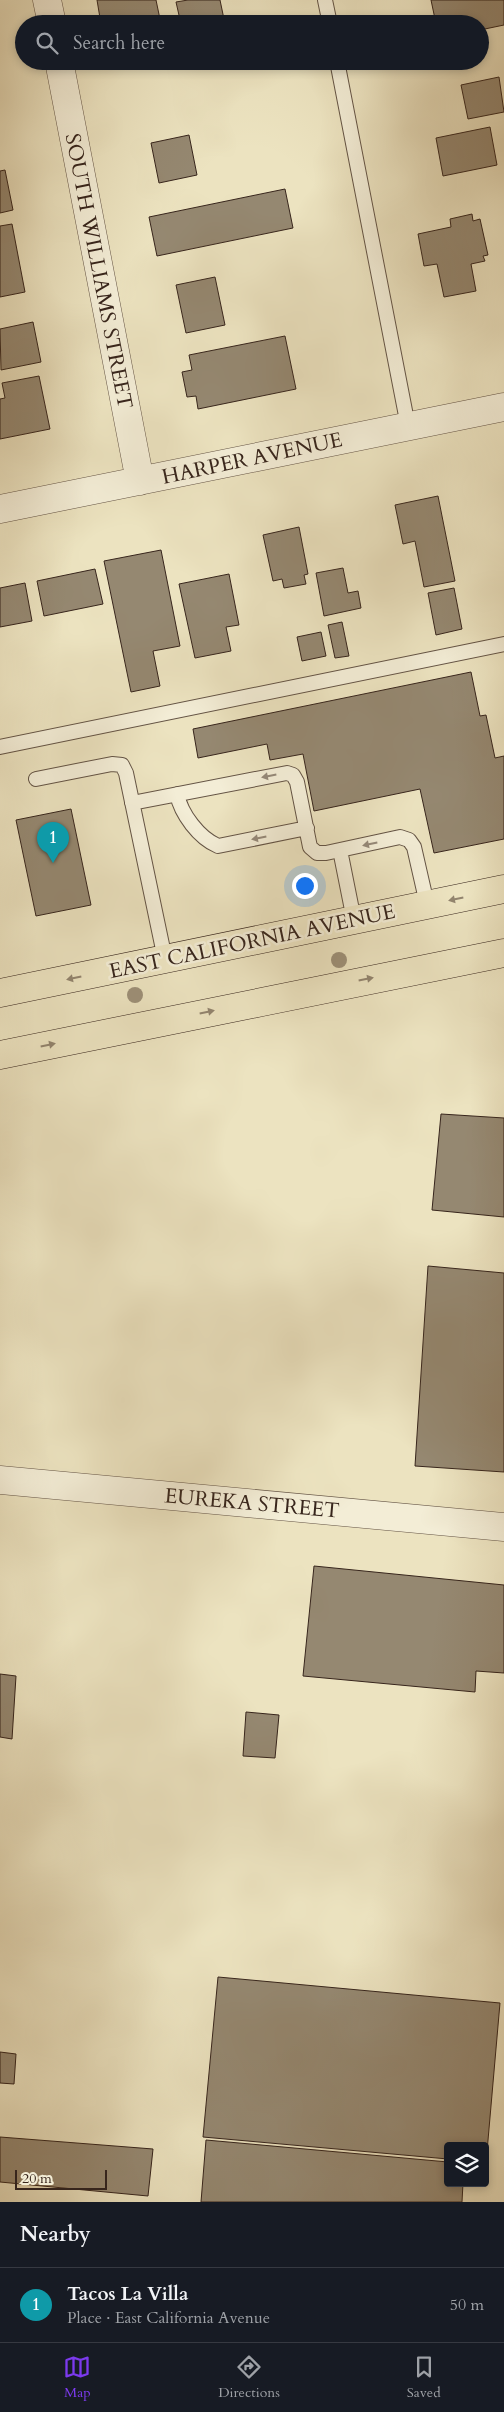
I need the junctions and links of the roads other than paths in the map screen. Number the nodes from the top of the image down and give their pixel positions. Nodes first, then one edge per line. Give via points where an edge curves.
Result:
1 (47, 0) edge
2 (325, 0) edge
3 (50, 15) edge
4 (328, 15) edge
5 (61, 70) edge
6 (339, 70) edge
7 (504, 407) edge
8 (408, 426) junction
9 (140, 481) junction
10 (0, 510) edge
11 (504, 644) edge
12 (0, 746) edge
13 (36, 779) dead end
14 (177, 794) junction
15 (132, 803) junction
16 (307, 828) junction
17 (340, 850) junction
18 (504, 889) edge
19 (427, 904) junction
20 (354, 920) junction
21 (504, 953) edge
22 (165, 959) junction
23 (0, 993) edge
24 (0, 1055) edge
25 (0, 1480) edge
26 (504, 1526) edge

1 - 3 street
2 - 4 lane
5 - 9 street, SOUTH WILLIAMS STREET
6 - 8 lane
7 - 8 street, HARPER AVENUE
8 - 9 street, HARPER AVENUE
9 - 10 street, HARPER AVENUE
11 - 12 lane
13 - 15 lane via 112,764 122,765
14 - 15 lane
16 -> 14 lane via 218,846 200,834 180,806
16 -> 14 lane via 297,782 293,775 287,773
15 - 22 lane
16 - 17 lane via 310,848 317,854
19 -> 17 lane via 414,847 409,840 400,837
17 - 20 lane
18 -> 19 main road, EAST CALIFORNIA AVENUE
19 - 20 main road, EAST CALIFORNIA AVENUE
20 - 22 main road, EAST CALIFORNIA AVENUE
24 -> 21 main road
22 -> 23 main road, EAST CALIFORNIA AVENUE
25 - 26 street, EUREKA STREET

